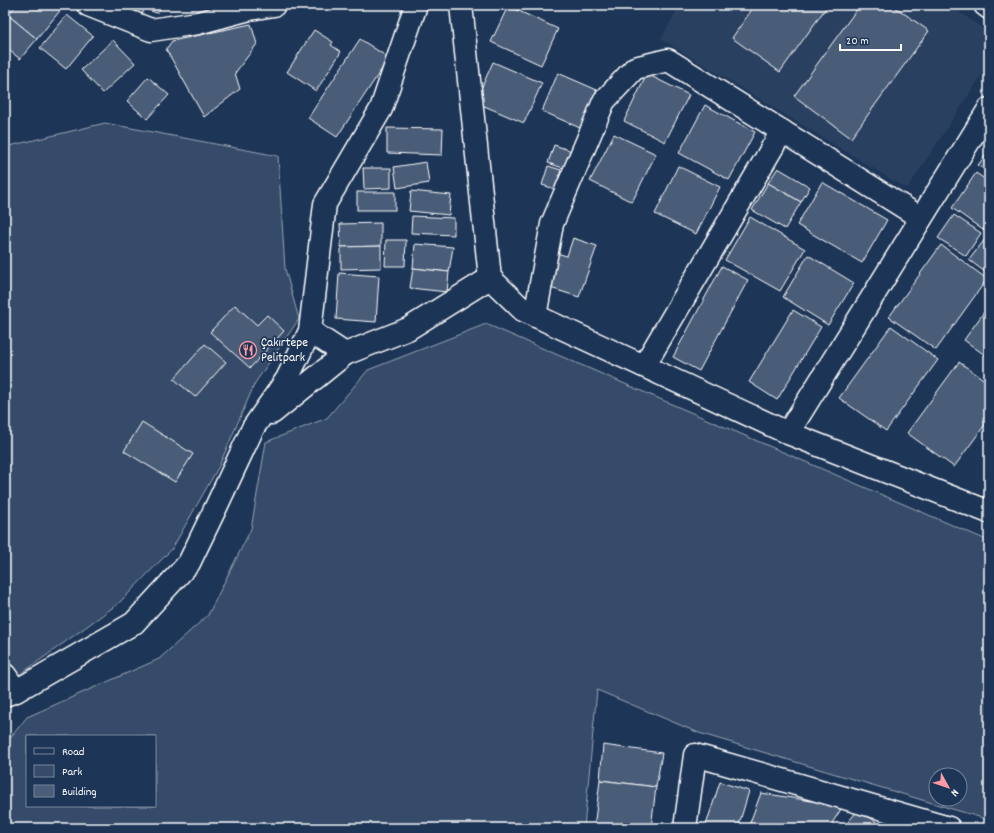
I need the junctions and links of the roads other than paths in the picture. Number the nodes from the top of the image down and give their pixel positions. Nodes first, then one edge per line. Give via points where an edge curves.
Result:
1 (88, 5) edge
2 (274, 5) edge
3 (416, 5) edge
4 (461, 5) edge
5 (985, 5) edge
6 (250, 7) edge
7 (989, 8) edge
8 (989, 109) edge
9 (782, 131) junction
10 (921, 218) junction
11 (490, 278) junction
12 (535, 316) junction
13 (310, 331) junction
14 (345, 354) junction
15 (644, 366) junction
16 (253, 428) junction
17 (788, 433) junction
18 (988, 510) edge
19 (9, 687) edge
20 (685, 828) edge
21 (949, 828) edge

1 - 6 street via 151,30 198,23
2 - 6 street
3 - 13 street via 381,109 325,204
4 - 11 street
5 - 7 street
8 - 10 street
9 - 10 street
9 - 12 street via 668,60 635,68 604,101 552,224
9 - 15 street
10 - 17 street
11 - 12 street via 523,310
11 - 14 street via 408,330
12 - 15 street
13 - 14 street
13 - 16 street via 287,379
14 - 16 street
15 - 17 street
16 - 19 street via 189,563 134,623
17 - 18 street
20 - 21 street via 695,755

